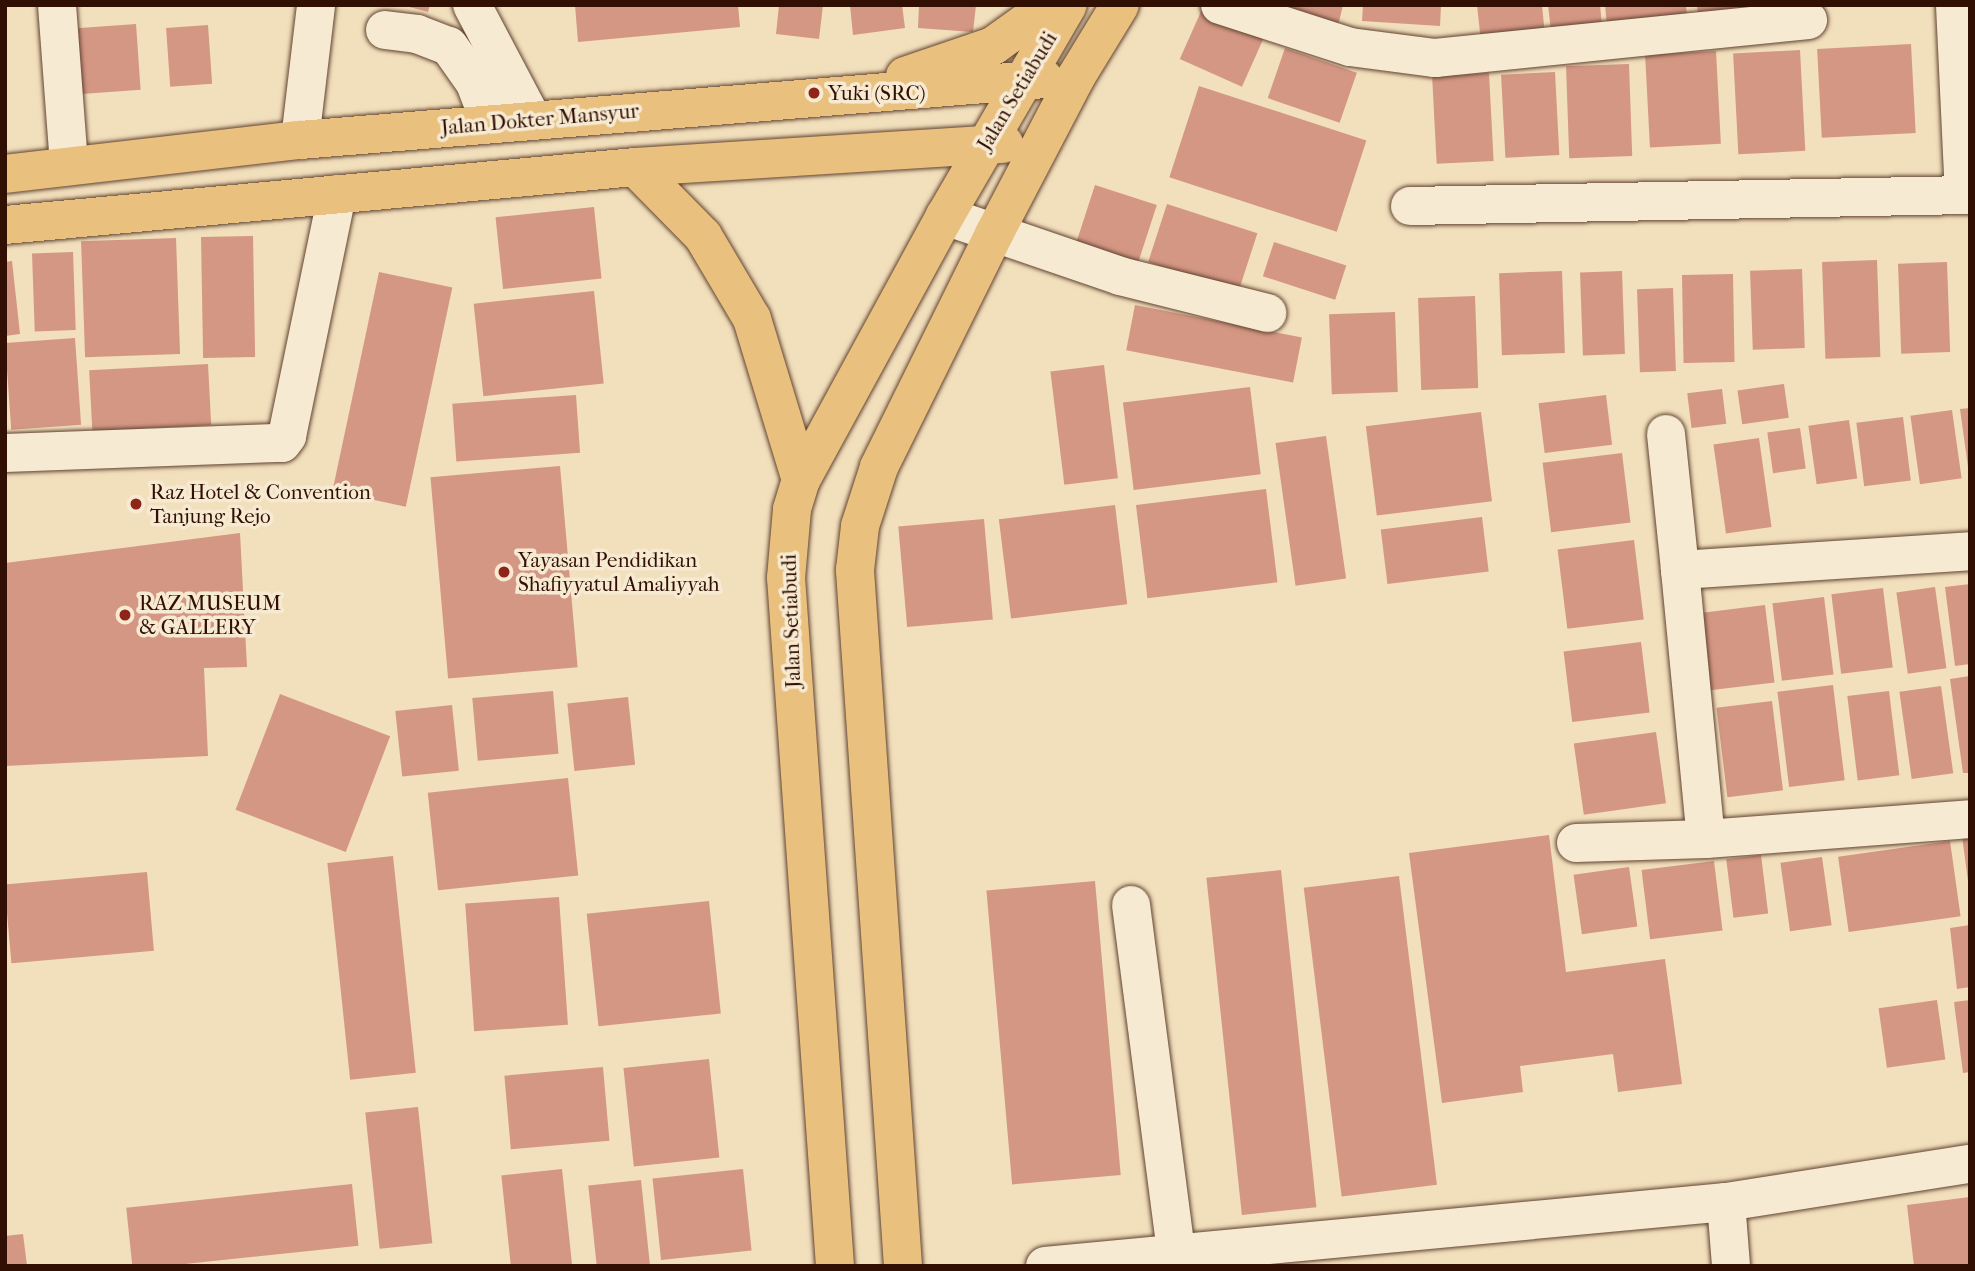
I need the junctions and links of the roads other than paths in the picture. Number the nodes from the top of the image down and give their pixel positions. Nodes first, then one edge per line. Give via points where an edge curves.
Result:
1 (57, 5) edge
2 (316, 5) edge
3 (472, 5) edge
4 (1050, 5) edge
5 (1068, 5) edge
6 (1120, 5) edge
7 (1220, 5) edge
8 (1955, 5) edge
9 (1808, 20) dead end
10 (385, 30) dead end
11 (1076, 78) junction
12 (1026, 81) junction
13 (850, 94) junction
14 (532, 119) junction
15 (489, 123) junction
16 (300, 140) junction
17 (1042, 141) junction
18 (984, 146) junction
19 (69, 166) junction
20 (635, 167) junction
21 (5, 174) edge
22 (337, 194) junction
23 (1967, 195) edge
24 (1410, 206) dead end
25 (944, 216) junction
26 (5, 226) edge
27 (994, 234) junction
28 (1267, 313) dead end
29 (1666, 434) dead end
30 (5, 453) edge
31 (801, 480) junction
32 (1970, 551) edge
33 (1680, 570) junction
34 (1970, 818) edge
35 (1706, 839) junction
36 (1576, 843) dead end
37 (1131, 905) dead end
38 (1970, 1164) edge
39 (1726, 1202) junction
40 (1176, 1253) junction
41 (835, 1266) edge
42 (903, 1266) edge
43 (1045, 1266) edge
44 (1731, 1266) edge

1 - 19 street
2 - 16 street
3 - 14 street
4 - 13 main road via 993,46
5 - 12 main road, Jalan Setiabudi
6 - 11 main road, Jalan Setiabudi
7 - 9 street via 1350,47 1435,58
8 - 23 street
10 - 15 street via 417,34 449,46 475,83
11 - 12 main road, Jalan Dokter Mansyur
11 - 17 main road, Jalan Setiabudi
12 - 13 main road, Jalan Dokter Mansyur
12 - 18 main road, Jalan Setiabudi
13 - 14 main road, Jalan Dokter Mansyur
14 - 15 main road, Jalan Dokter Mansyur
15 - 16 main road, Jalan Dokter Mansyur
16 - 19 main road, Jalan Dokter Mansyur
17 - 18 main road
17 - 27 main road, Jalan Setiabudi
18 - 20 main road
18 - 25 main road, Jalan Setiabudi
19 - 21 main road, Jalan Dokter Mansyur
20 - 22 main road
20 - 31 main road via 703,236 752,319
22 - 26 main road
22 - 30 street via 288,436 282,443
23 - 24 street
25 - 27 street
25 - 31 main road, Jalan Setiabudi
27 - 28 street via 1120,276
27 - 42 main road, Jalan Setiabudi via 867,496 855,570
29 - 33 street
31 - 41 main road, Jalan Setiabudi via 792,509 786,578
32 - 33 street
33 - 35 street
34 - 35 street
35 - 36 street
37 - 40 street
38 - 39 street
39 - 40 street
39 - 44 street
40 - 43 street

